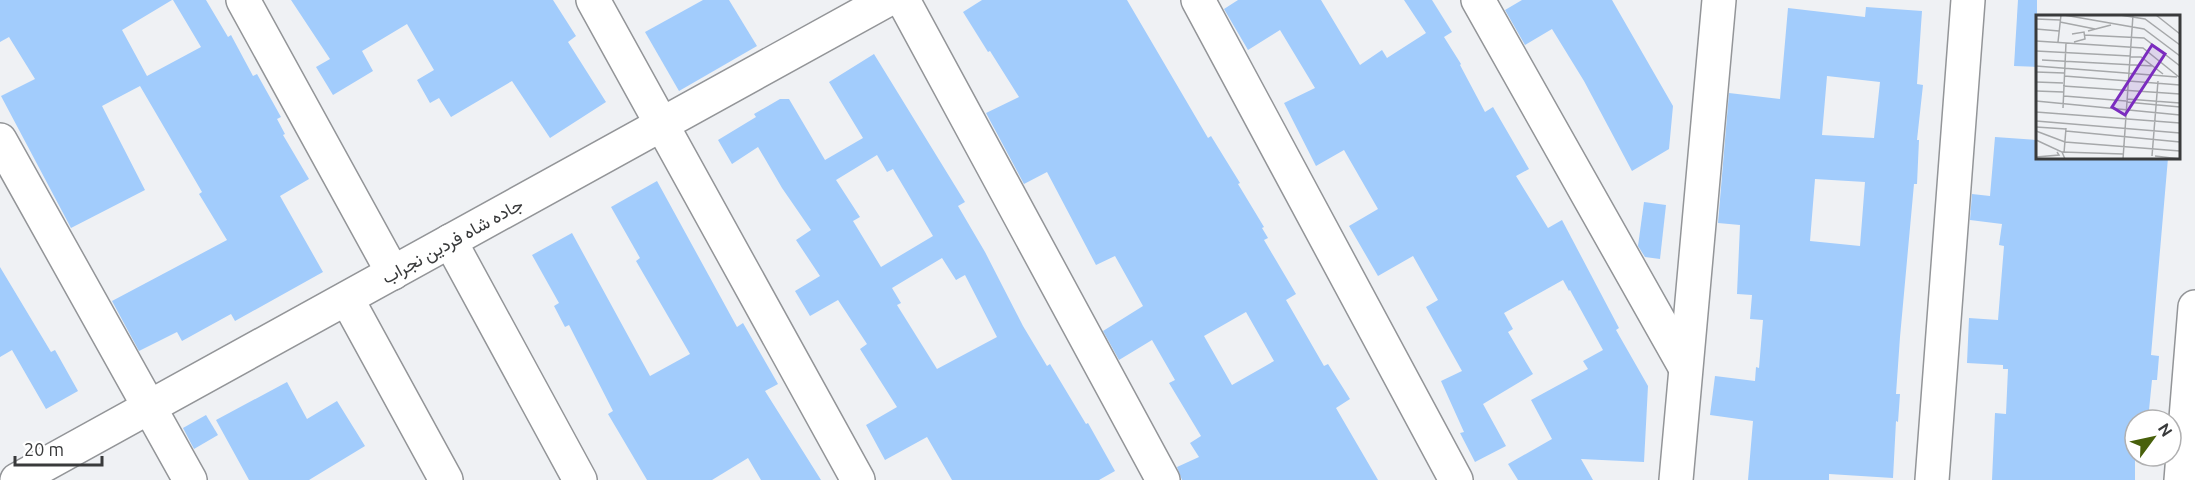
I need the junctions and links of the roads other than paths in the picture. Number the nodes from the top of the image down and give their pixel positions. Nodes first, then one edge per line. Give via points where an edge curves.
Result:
1 (243, 0) edge
2 (593, 0) edge
3 (887, 0) edge
4 (903, 0) edge
5 (1198, 0) edge
6 (1478, 0) edge
7 (1719, 0) edge
8 (1968, 0) edge
9 (662, 124) junction
10 (0, 140) edge
11 (450, 241) junction
12 (393, 273) junction
13 (347, 299) junction
14 (2195, 307) edge
15 (1685, 366) junction
16 (151, 407) junction
17 (17, 480) edge
18 (190, 480) edge
19 (446, 480) edge
20 (580, 480) edge
21 (858, 480) edge
22 (1163, 480) edge
23 (1456, 480) edge
24 (1676, 480) edge
25 (1932, 480) edge
26 (2181, 480) edge

1 - 12 street
2 - 9 street
3 - 9 street, جاده شاه فردین نجراب
4 - 22 street
5 - 23 street
6 - 15 street
7 - 15 street
8 - 25 street
9 - 11 street, جاده شاه فردین نجراب
9 - 21 street
10 - 16 street
11 - 12 street, جاده شاه فردین نجراب
11 - 20 street
12 - 13 street, جاده شاه فردین نجراب
13 - 16 street, جاده شاه فردین نجراب
13 - 19 street
14 - 26 street
15 - 24 street
16 - 17 street, جاده شاه فردین نجراب
16 - 18 street

